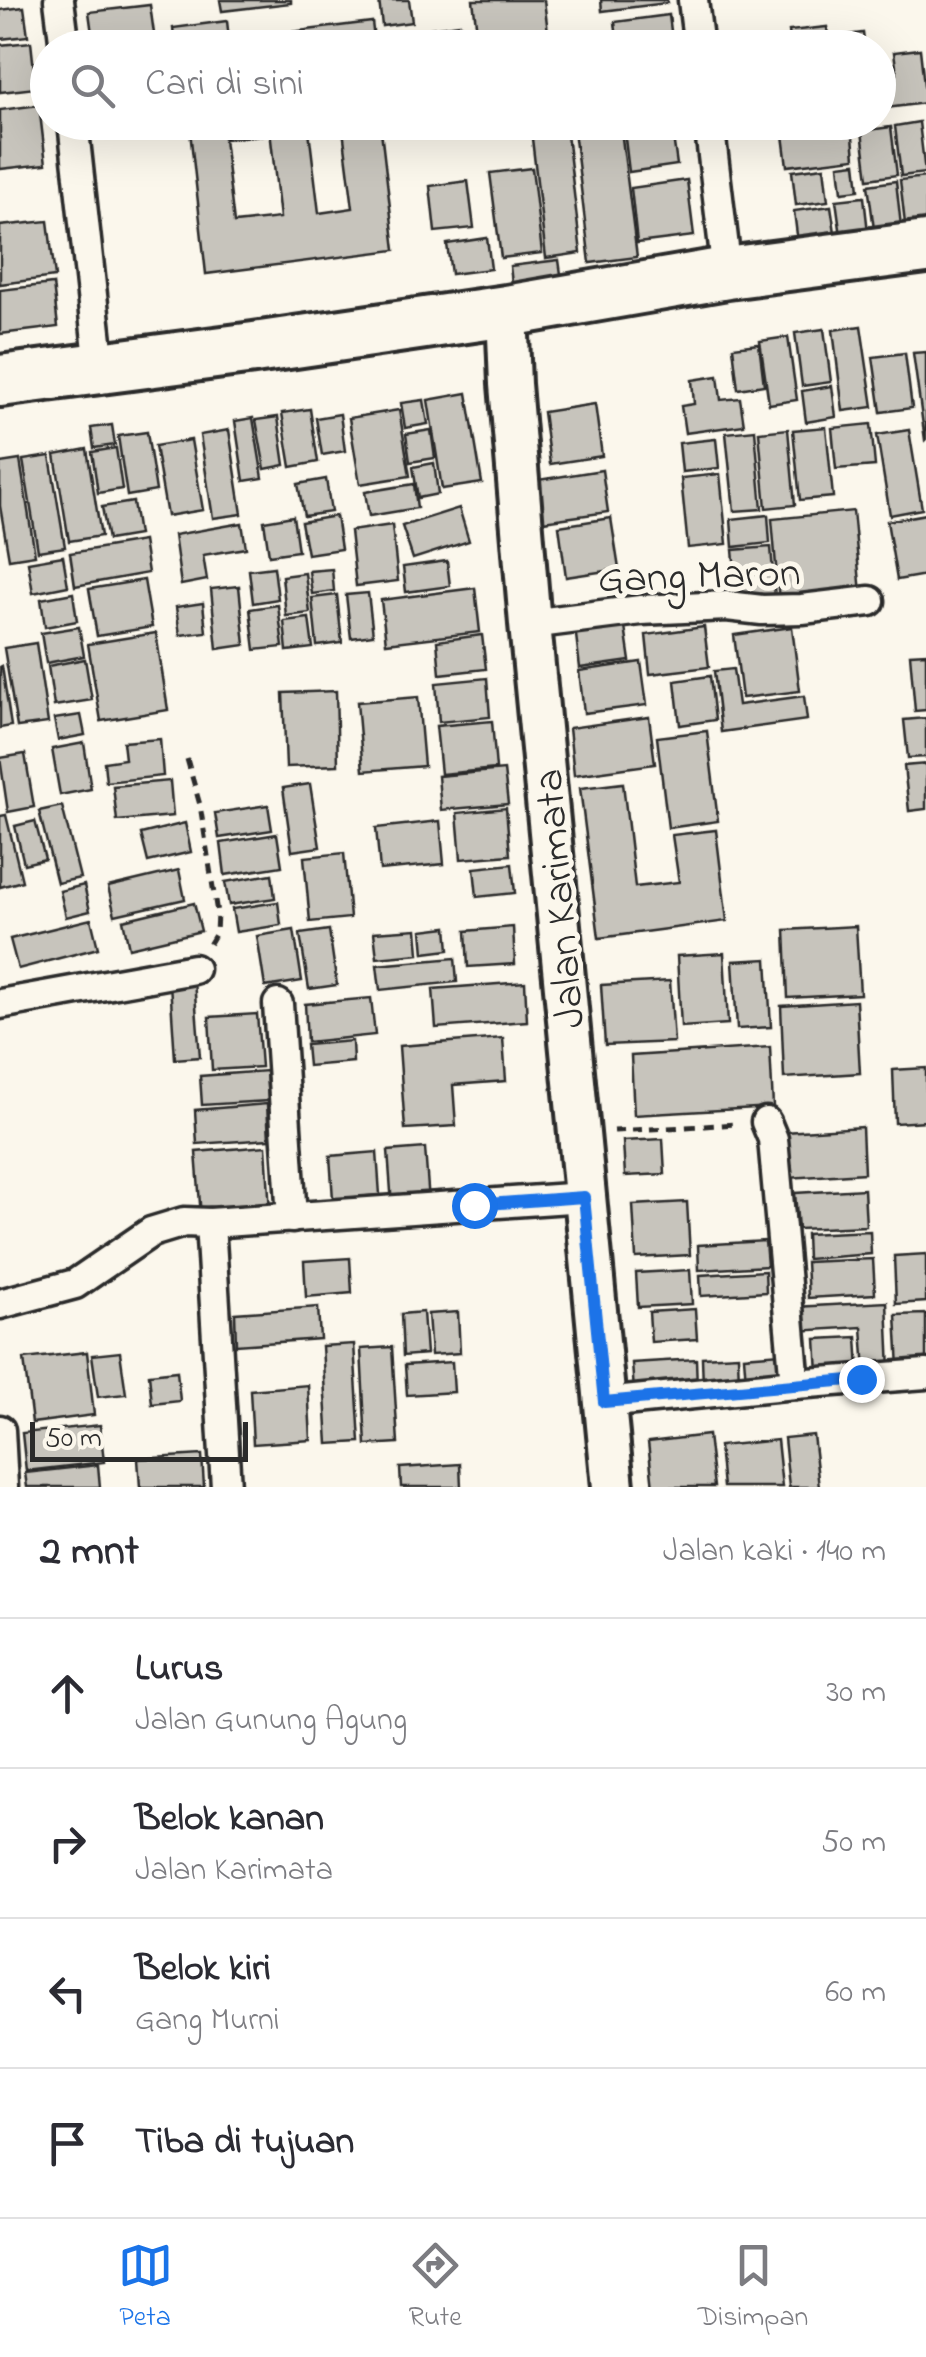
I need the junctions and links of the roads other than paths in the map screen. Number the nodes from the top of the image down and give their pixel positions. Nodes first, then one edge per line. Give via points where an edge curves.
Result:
1 (60, 0) edge
2 (693, 0) edge
3 (63, 30) edge
4 (697, 30) edge
5 (75, 140) edge
6 (710, 140) edge
7 (926, 247) edge
8 (728, 273) junction
9 (507, 311) junction
10 (100, 368) junction
11 (0, 381) edge
12 (870, 601) dead end
13 (530, 624) junction
14 (194, 969) road end
15 (0, 1004) edge
16 (278, 1004) dead end
17 (766, 1122) road end
18 (584, 1197) junction
19 (292, 1218) junction
20 (210, 1224) junction
21 (0, 1304) edge
22 (926, 1374) edge
23 (795, 1384) junction
24 (604, 1402) junction
25 (0, 1430) edge
26 (3, 1487) edge
27 (226, 1487) edge
28 (613, 1487) edge

1 - 3 street
2 - 4 street
5 - 10 street
6 - 8 street
7 - 8 highway
8 - 9 highway
9 - 10 highway
9 - 13 main road, Jalan Karimata
10 - 11 highway
12 - 13 street, Gang Maron via 802,609 641,610
13 - 18 main road, Jalan Karimata
14 - 15 street
16 - 19 street
17 - 23 street
18 - 19 street
18 - 24 main road, Jalan Karimata
19 - 20 street
20 - 21 street via 184,1222 151,1232 76,1284
20 - 27 street
22 - 23 street
23 - 24 street
24 - 28 main road, Jalan Karimata
25 - 26 street

